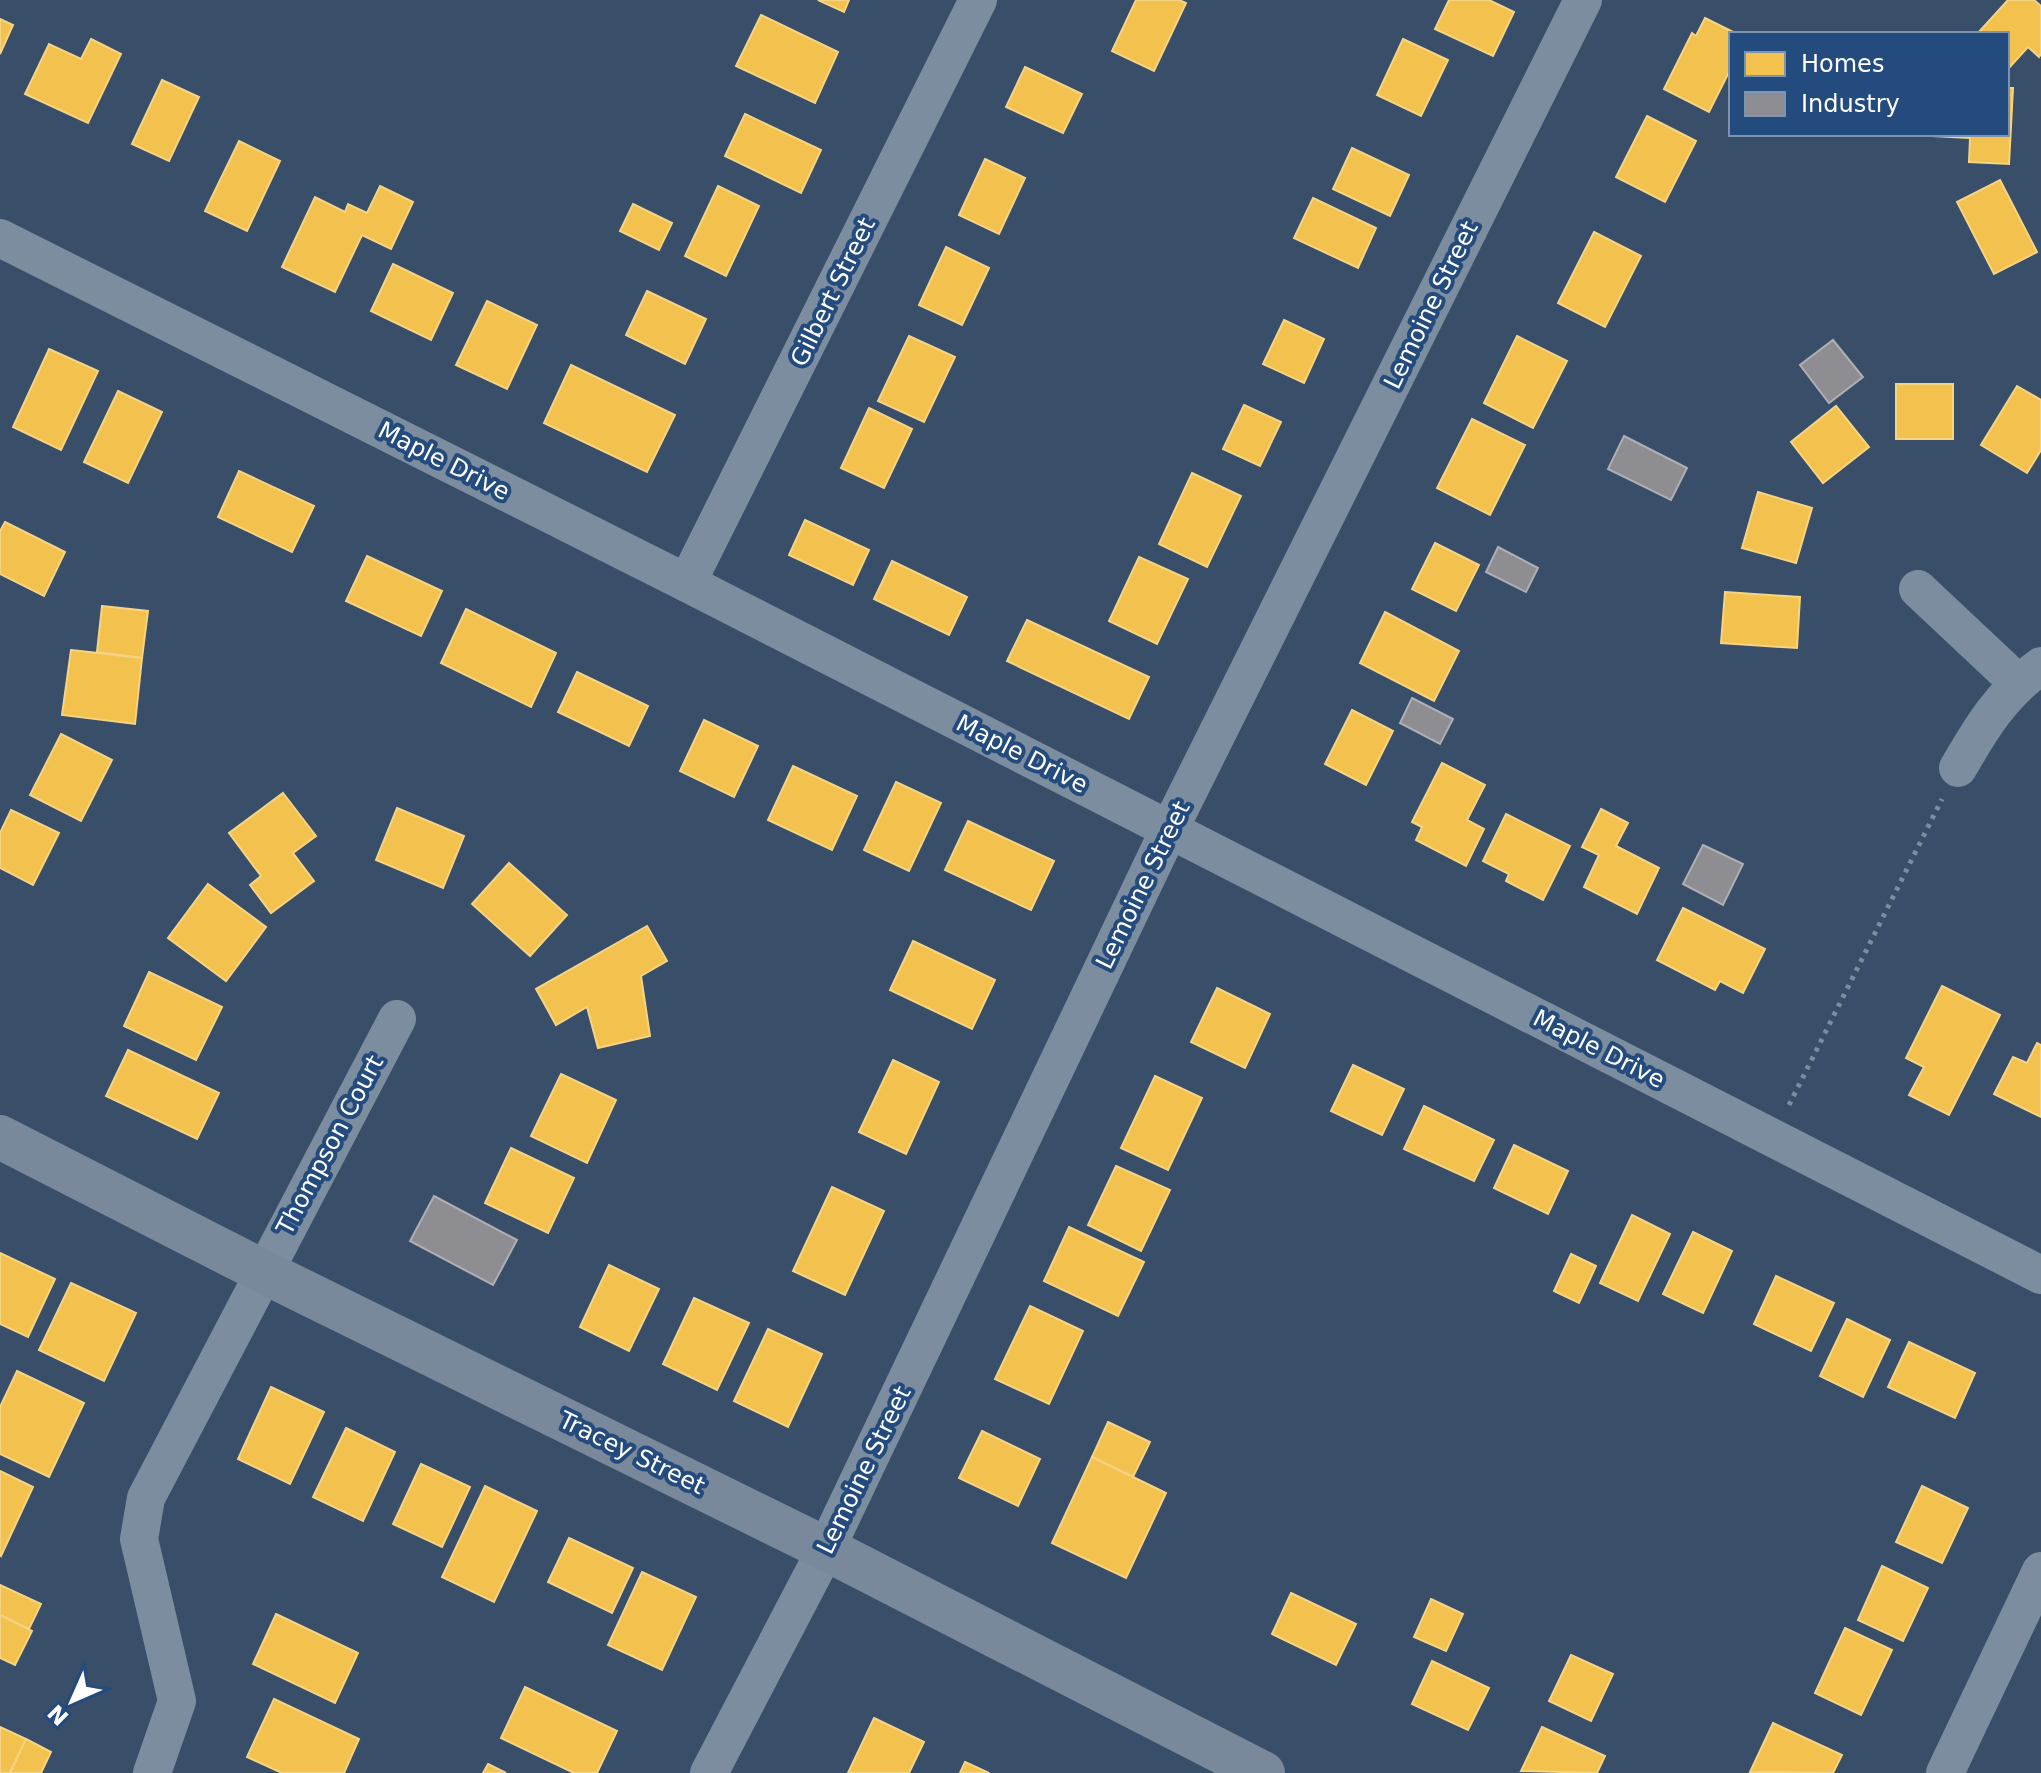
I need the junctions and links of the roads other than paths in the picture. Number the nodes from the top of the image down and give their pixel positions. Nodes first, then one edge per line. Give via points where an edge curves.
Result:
1 (978, 0) edge
2 (1583, 0) edge
3 (0, 238) edge
4 (687, 583) junction
5 (1918, 589) dead end
6 (2029, 674) edge
7 (1958, 768) road end
8 (1169, 830) junction
9 (397, 1019) dead end
10 (0, 1137) edge
11 (264, 1272) junction
12 (2041, 1275) edge
13 (826, 1549) junction
14 (2041, 1571) edge
15 (152, 1773) edge
16 (709, 1773) edge
17 (1263, 1773) edge
18 (1945, 1773) edge

1 - 4 street, Gilbert Street
2 - 8 street, Lemoine Street
3 - 4 street, Maple Drive
4 - 8 street, Maple Drive
5 - 6 street
6 - 7 street via 1988,716
8 - 12 street, Maple Drive
8 - 13 street, Lemoine Street
9 - 11 street, Thompson Court
10 - 11 street, Tracey Street
11 - 13 street, Tracey Street
11 - 15 street, Thompson Court via 146,1498 139,1539 177,1701
13 - 16 street, Lemoine Street
13 - 17 street, Tracey Street
14 - 18 street

